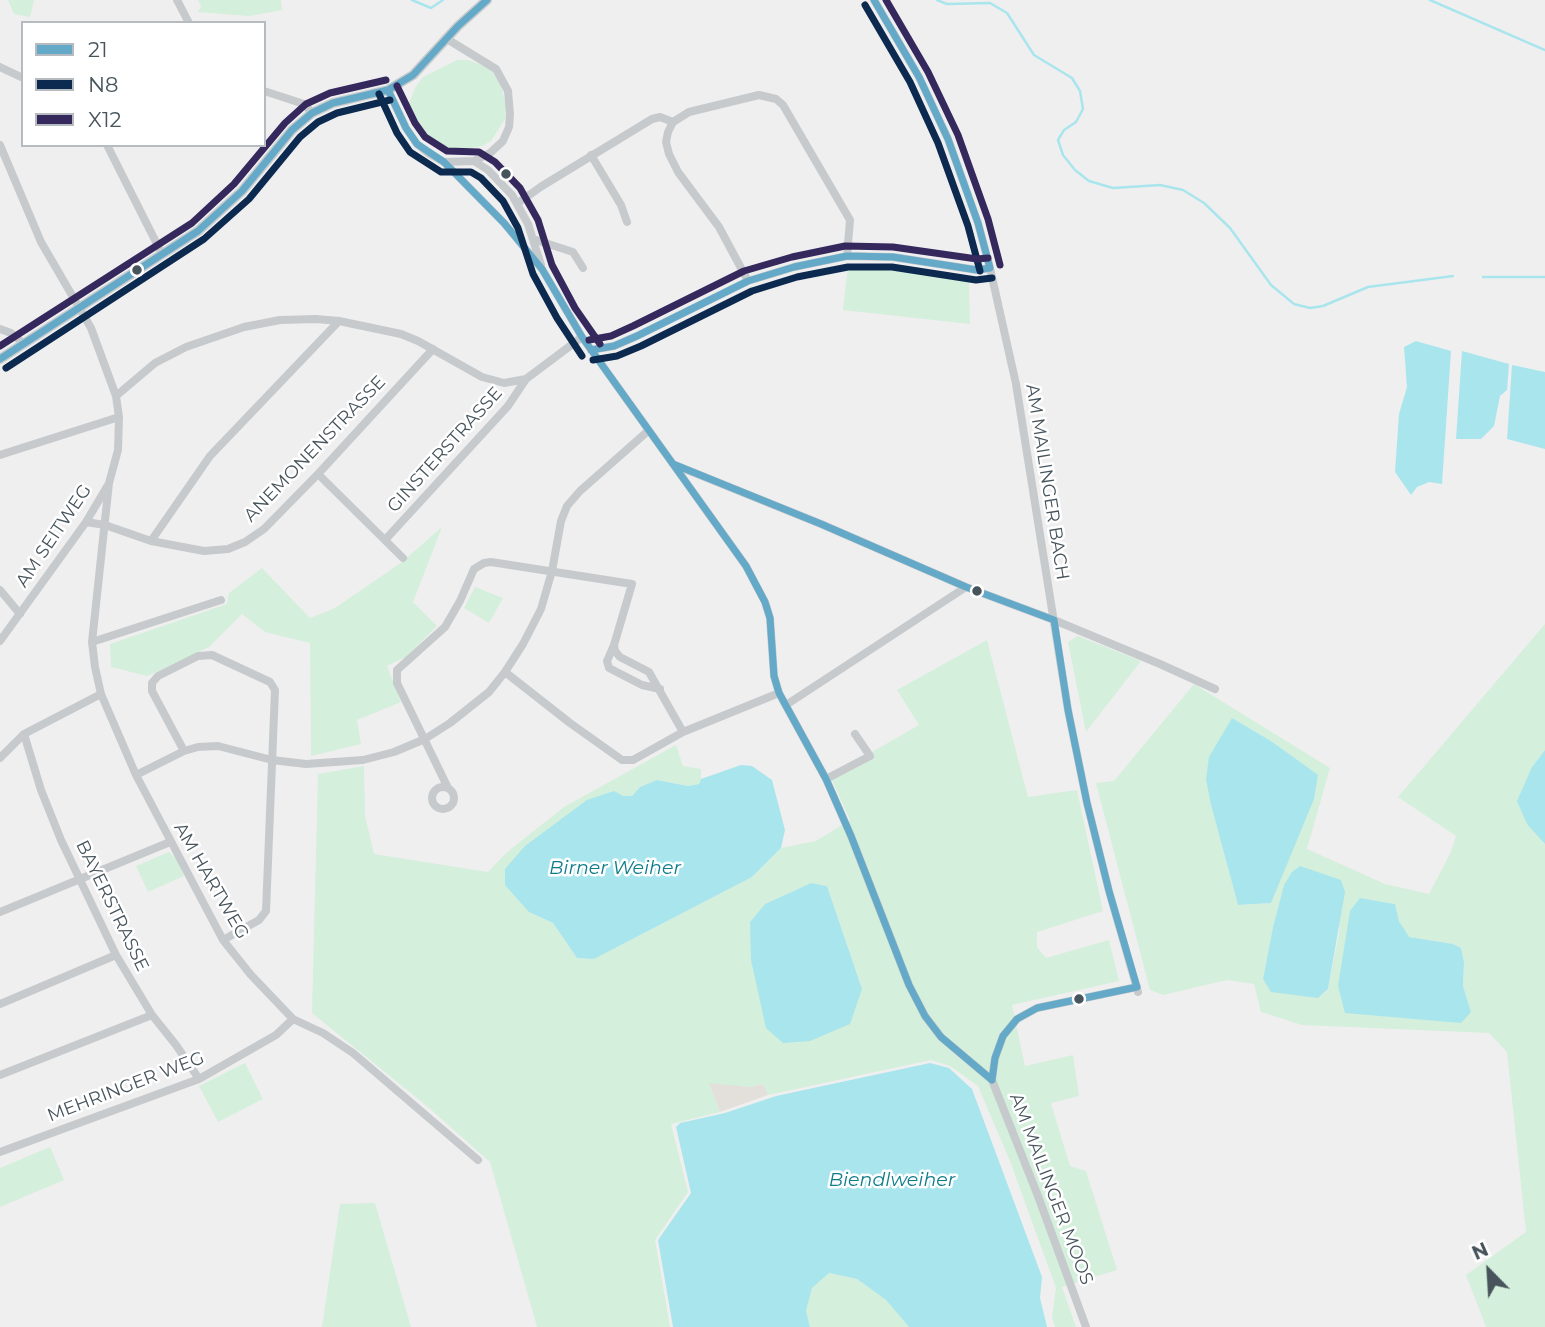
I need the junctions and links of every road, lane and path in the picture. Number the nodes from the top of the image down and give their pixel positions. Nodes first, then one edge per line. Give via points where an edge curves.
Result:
1 (177, 0) edge
2 (487, 0) edge
3 (874, 0) edge
4 (188, 21) edge
5 (447, 39) junction
6 (0, 67) edge
7 (21, 77) edge
8 (388, 90) junction
9 (266, 92) edge
10 (312, 113) junction
11 (673, 122) junction
12 (0, 145) edge
13 (108, 147) edge
14 (591, 155) junction
15 (474, 161) junction
16 (444, 162) junction
17 (518, 203) junction
18 (627, 222) dead end
19 (504, 223) junction
20 (533, 239) junction
21 (162, 254) junction
22 (847, 256) junction
23 (583, 268) dead end
24 (990, 268) junction
25 (542, 269) junction
26 (748, 281) junction
27 (79, 308) junction
28 (339, 321) junction
29 (0, 330) edge
30 (582, 337) junction
31 (24, 344) junction
32 (433, 349) junction
33 (592, 350) junction
34 (0, 359) edge
35 (526, 379) junction
36 (116, 396) junction
37 (119, 416) junction
38 (648, 431) junction
39 (0, 455) edge
40 (673, 464) junction
41 (318, 474) junction
42 (109, 483) junction
43 (86, 522) junction
44 (105, 525) junction
45 (385, 540) junction
46 (151, 541) junction
47 (403, 558) dead end
48 (552, 571) junction
49 (966, 587) junction
50 (0, 590) edge
51 (220, 600) dead end
52 (20, 614) junction
53 (1054, 620) junction
54 (0, 641) edge
55 (92, 642) junction
56 (614, 645) junction
57 (505, 673) junction
58 (660, 689) junction
59 (1215, 689) dead end
60 (779, 693) junction
61 (102, 694) junction
62 (786, 705) junction
63 (683, 732) junction
64 (24, 734) junction
65 (855, 734) dead end
66 (425, 739) junction
67 (184, 751) junction
68 (0, 758) edge
69 (272, 760) junction
70 (136, 775) junction
71 (826, 779) junction
72 (448, 788) dead end
73 (170, 842) junction
74 (81, 880) junction
75 (0, 912) edge
76 (223, 940) junction
77 (116, 956) junction
78 (0, 1004) edge
79 (152, 1015) junction
80 (293, 1019) junction
81 (0, 1074) edge
82 (199, 1079) junction
83 (992, 1080) junction
84 (0, 1152) edge
85 (478, 1160) dead end
86 (1086, 1327) edge

1 - 4 street
2 - 5 street
3 - 24 street, AM MAILINGER BACH via 919,77 948,139
5 - 8 street via 413,75
5 - 15 street via 496,69 508,91 509,127 503,141
6 - 7 street
8 - 10 street
8 - 16 street, AM MAILINGER MOOS via 417,144
9 - 10 street via 304,104
10 - 21 street via 216,217
11 - 14 street via 652,119
11 - 22 street via 689,112 749,97 776,99 846,212 850,229
11 - 26 street via 666,142 668,154 719,227
12 - 27 street, AM HARTWEG via 41,242
13 - 21 street
14 - 17 street
14 - 18 street
15 - 16 street
15 - 17 street, AM MAILINGER MOOS
16 - 19 street, AM MAILINGER MOOS
17 - 19 street via 518,219
17 - 20 street, AM MAILINGER MOOS
19 - 25 street, AM MAILINGER MOOS
20 - 23 street via 573,252
20 - 25 street, AM MAILINGER MOOS
21 - 27 street
22 - 24 street
22 - 26 street
24 - 53 street, AM MAILINGER BACH via 1016,384
25 - 30 street, AM MAILINGER MOOS
26 - 33 street via 637,336
27 - 31 street
27 - 36 street, AM HARTWEG
28 - 32 street via 401,334
28 - 36 street via 280,320 244,327 155,363
28 - 46 street via 210,456
29 - 31 street
30 - 33 street, AM MAILINGER MOOS
30 - 35 street, GINSTERSTRASSE
31 - 34 street
32 - 35 street via 482,377 504,383
32 - 41 street, ANEMONENSTRASSE
33 - 38 street, AM MAILINGER MOOS
35 - 45 street, GINSTERSTRASSE via 508,406
36 - 37 street, AM HARTWEG
37 - 39 street
37 - 42 street, AM HARTWEG via 118,450
38 - 40 street, AM MAILINGER MOOS
38 - 48 street via 567,506
40 - 49 street
40 - 60 street, AM MAILINGER MOOS via 746,566 765,602
41 - 45 street, GINSTERSTRASSE
41 - 46 street, ANEMONENSTRASSE via 264,529 228,549 204,551
42 - 43 street, AM SEITWEG
42 - 44 street, AM HARTWEG
43 - 44 street, ANEMONENSTRASSE
43 - 52 street, AM SEITWEG
44 - 46 street, ANEMONENSTRASSE
44 - 55 street, AM HARTWEG
45 - 47 street, GINSTERSTRASSE
48 - 56 street via 632,584
48 - 57 street via 541,608
48 - 66 street via 491,562 478,565 444,627 400,665 397,684
49 - 53 street
49 - 62 street
50 - 52 street
51 - 55 street
52 - 54 street, AM SEITWEG
53 - 59 street
53 - 83 street, AM MAILINGER BACH via 1087,803 1137,989 1037,1008 1017,1019 1003,1037
55 - 61 street, AM HARTWEG
56 - 58 street via 620,657 649,672
56 - 58 street via 607,661 610,668
57 - 63 street via 622,760 633,760
57 - 66 street via 470,708
58 - 63 street
60 - 62 street, AM MAILINGER MOOS
60 - 63 street
61 - 64 street
61 - 70 street, AM HARTWEG
62 - 71 street, AM MAILINGER MOOS
64 - 68 street
64 - 74 street, BAYERSTRASSE via 41,790
65 - 71 street via 870,757
66 - 69 street via 363,760 306,764
66 - 72 street
67 - 69 street via 218,746
67 - 69 street via 152,683 198,656 212,655 270,682 275,690
67 - 70 street
69 - 76 street via 266,911
70 - 73 street, AM HARTWEG
71 - 83 street, AM MAILINGER MOOS via 925,1016 941,1037
73 - 74 street
73 - 76 street, AM HARTWEG
74 - 75 street
74 - 77 street, BAYERSTRASSE
76 - 80 street, AM HARTWEG
77 - 78 street
77 - 79 street, BAYERSTRASSE
79 - 81 street
79 - 82 street, BAYERSTRASSE
80 - 82 street, MEHRINGER WEG via 275,1035
80 - 85 street, AM HARTWEG via 353,1053
82 - 84 street, MEHRINGER WEG
83 - 86 street, AM MAILINGER MOOS

